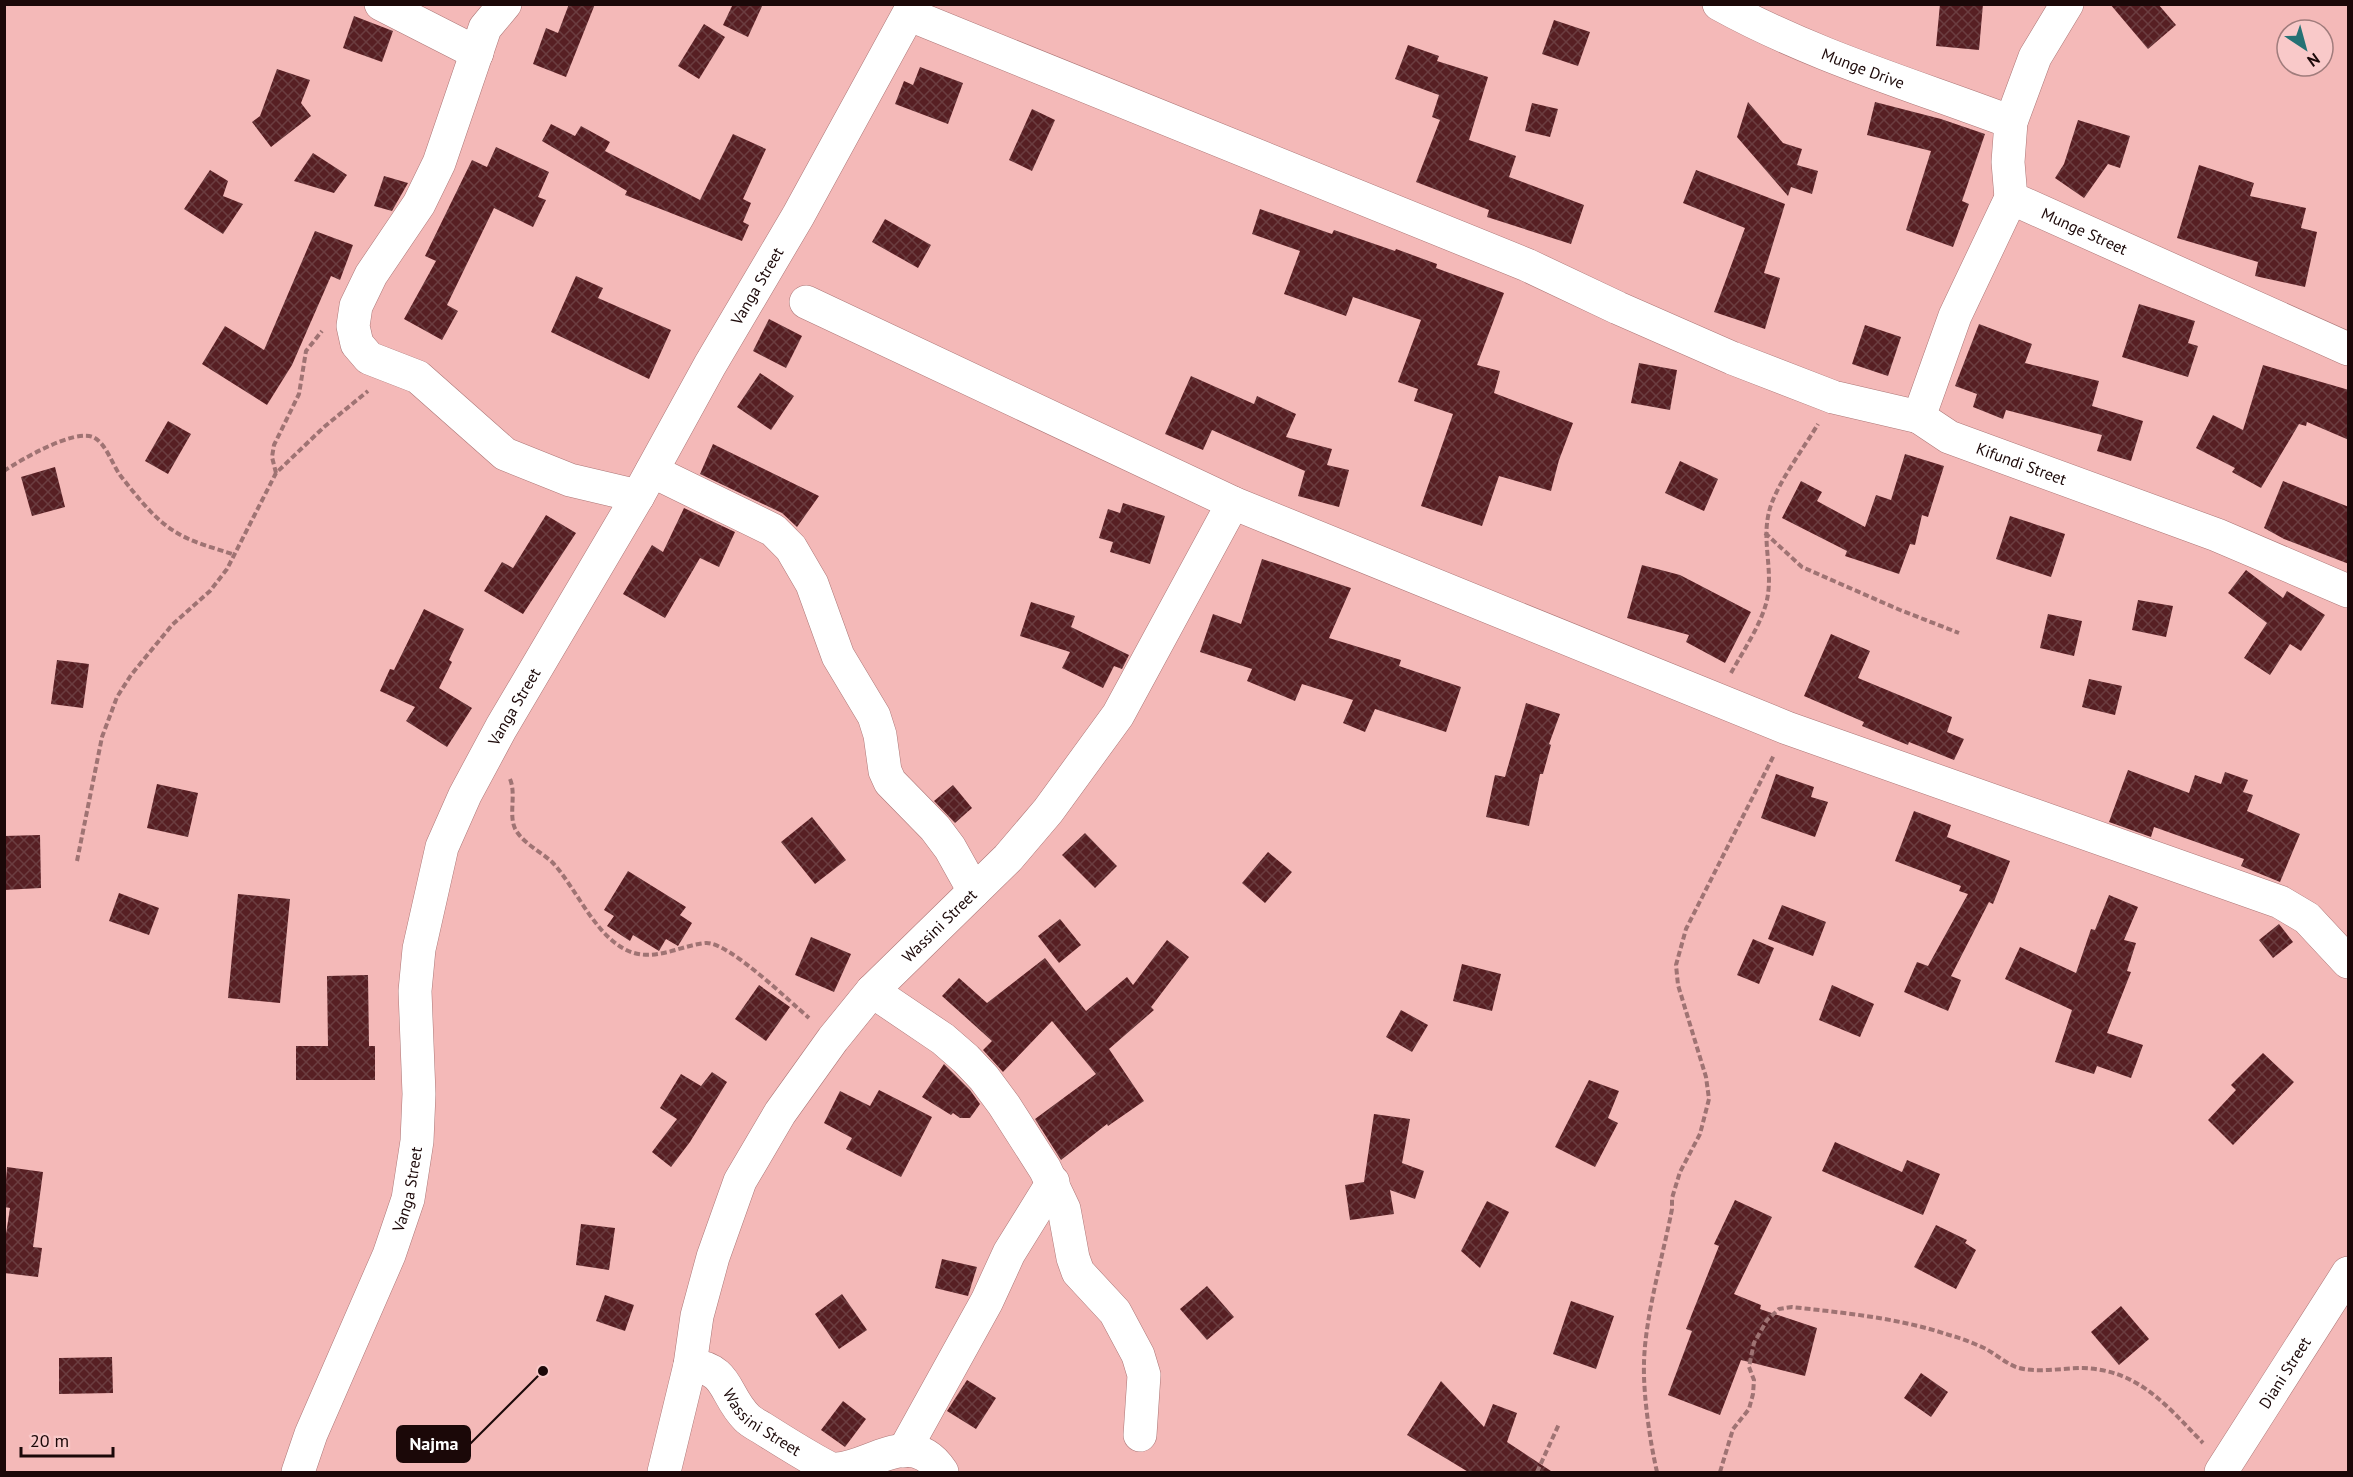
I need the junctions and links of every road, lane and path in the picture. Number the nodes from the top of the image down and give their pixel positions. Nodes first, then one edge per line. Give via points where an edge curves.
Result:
1 (381, 4) edge
2 (505, 4) edge
3 (1719, 4) edge
4 (2040, 4) edge
5 (2067, 4) edge
6 (912, 10) edge
7 (2048, 36) junction
8 (477, 53) junction
9 (2011, 122) junction
10 (2011, 198) junction
11 (806, 302) dead end
12 (356, 306) junction
13 (2349, 349) edge
14 (393, 369) junction
15 (1833, 397) junction
16 (1919, 417) junction
17 (4, 471) edge
18 (276, 473) junction
19 (645, 483) junction
20 (1233, 503) junction
21 (1766, 533) junction
22 (235, 555) junction
23 (2349, 591) edge
24 (1959, 633) dead end
25 (1717, 698) junction
26 (1787, 728) junction
27 (488, 753) junction
28 (77, 861) dead end
29 (974, 891) junction
30 (2349, 962) edge
31 (872, 991) junction
32 (833, 1039) junction
33 (1053, 1182) junction
34 (2349, 1273) edge
35 (690, 1365) junction
36 (1559, 1424) dead end
37 (1140, 1435) dead end
38 (904, 1451) junction
39 (2224, 1468) edge
40 (298, 1473) edge
41 (664, 1473) edge
42 (942, 1473) edge
43 (1537, 1473) edge
44 (1657, 1473) edge
45 (1720, 1473) edge

1 - 8 street
2 - 8 street via 485,28
3 - 9 street, Munge Drive via 1822,52
4 - 7 street
5 - 7 street
6 - 15 street via 1527,265 1732,358
6 - 19 street, Vanga Street
7 - 9 street via 2035,57
8 - 12 street via 439,163 419,204 371,275
9 - 10 street
10 - 13 street, Munge Street
10 - 16 street via 1955,316
11 - 20 street
12 - 14 street via 353,326 357,344 369,358
12 - 18 path via 315,336 306,351 299,394 274,445
14 - 18 path
14 - 19 street via 418,377 505,454 570,480
15 - 16 street
15 - 21 path via 1781,485 1769,510
16 - 23 street, Kifundi Street via 1949,437 2217,535
17 - 22 path via 67,439 87,435 96,438 146,506 174,531
18 - 22 path
19 - 27 street, Vanga Street
19 - 29 street via 773,530 791,548 812,584 838,656 874,716 890,782 935,828
20 - 25 street
20 - 29 street, Wassini Street via 1118,715 1048,811
21 - 24 path via 1802,567
21 - 25 path via 1768,596
22 - 28 path via 210,591 172,625 117,697 102,737
25 - 26 street
26 - 30 street via 2280,902 2307,918
26 - 44 path via 1695,908 1676,965 1709,1099 1700,1134 1680,1172 1672,1198 1647,1333 1644,1364
27 - 32 path via 511,782 516,832 553,863 619,945 648,955 708,943 718,945 747,964
27 - 40 street, Vanga Street via 442,848 419,949 415,991 417,1141 408,1199 389,1255 311,1434
29 - 31 street, Wassini Street
31 - 32 street, Wassini Street
31 - 33 street via 943,1039 978,1072
32 - 35 street, Wassini Street via 780,1113 740,1181 713,1257 697,1316
33 - 37 street via 1064,1209 1078,1272 1115,1312 1137,1355 1144,1376
33 - 38 street via 1010,1253
34 - 39 street, Diani Street
35 - 38 street, Wassini Street via 714,1371 748,1419 833,1470 849,1471
35 - 41 street, Wassini Street
36 - 43 path
38 - 42 street via 927,1457
39 - 45 path via 2156,1394 2104,1369 2019,1368 1950,1335 1875,1317 1792,1307 1779,1309 1767,1320 1754,1343 1749,1367 1754,1394 1749,1409 1732,1429

